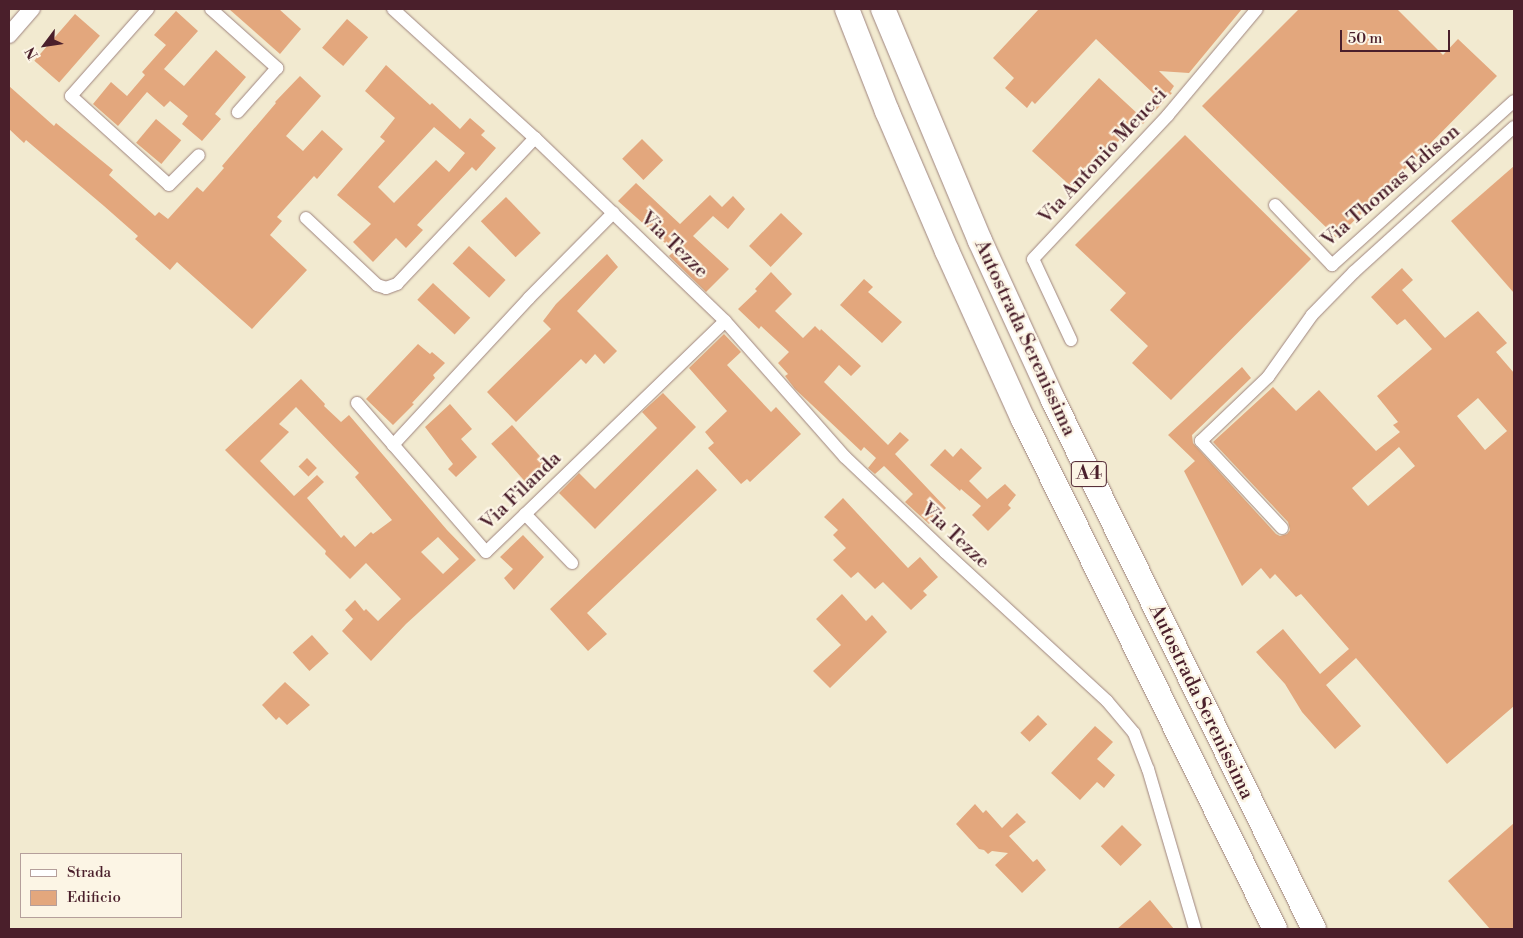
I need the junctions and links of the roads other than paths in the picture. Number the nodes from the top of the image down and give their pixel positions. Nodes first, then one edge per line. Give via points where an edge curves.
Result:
1 (32, 9) edge
2 (148, 9) edge
3 (211, 9) edge
4 (393, 9) edge
5 (847, 9) edge
6 (883, 9) edge
7 (1257, 9) edge
8 (9, 35) edge
9 (1514, 101) edge
10 (238, 112) dead end
11 (1514, 127) edge
12 (535, 138) junction
13 (199, 155) dead end
14 (1275, 205) dead end
15 (613, 213) junction
16 (306, 218) dead end
17 (725, 321) junction
18 (1070, 340) dead end
19 (357, 403) dead end
20 (393, 444) junction
21 (525, 514) junction
22 (1282, 528) dead end
23 (572, 563) dead end
24 (1194, 929) edge
25 (1275, 929) edge
26 (1314, 929) edge

1 - 8 street
2 - 13 street via 71,96 170,185
3 - 10 street via 276,68
4 - 12 street, Via Tezze
5 - 25 highway, Autostrada Serenissima / A4 via 947,251 1023,419
6 - 26 highway, Autostrada Serenissima / A4 via 976,232 1052,400
7 - 18 street, Via Antonio Meucci via 1168,115 1033,259
9 - 14 street, Via Thomas Edison via 1332,265
11 - 22 street via 1342,284 1312,315 1268,377 1201,441
12 - 15 street, Via Tezze
12 - 16 street via 397,284 386,288 376,285
15 - 17 street, Via Tezze
15 - 20 street, Via Tezze
17 - 21 street, Via Filanda
17 - 24 street, Via Tezze via 845,457 1107,701 1134,733 1148,769
19 - 20 street, Via Filanda
20 - 21 street, Via Filanda via 486,552
21 - 23 street

